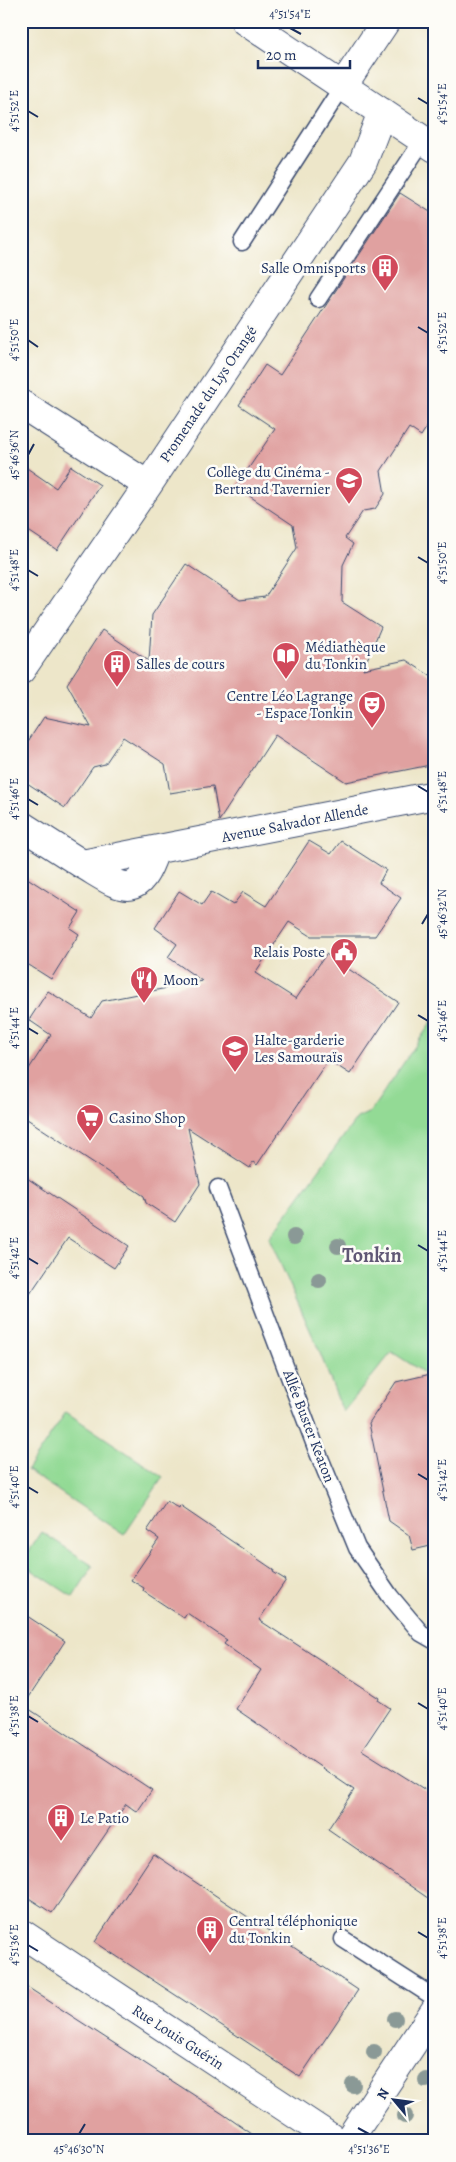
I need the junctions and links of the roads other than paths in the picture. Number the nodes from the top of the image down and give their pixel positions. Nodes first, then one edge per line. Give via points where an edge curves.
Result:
1 (245, 21) edge
2 (386, 21) edge
3 (342, 87) junction
4 (382, 112) junction
5 (429, 144) edge
6 (242, 242) dead end
7 (318, 299) dead end
8 (21, 404) edge
9 (148, 485) junction
10 (21, 670) edge
11 (435, 794) edge
12 (21, 826) edge
13 (218, 1188) dead end
14 (435, 1641) edge
15 (21, 1933) edge
16 (343, 1939) dead end
17 (435, 1998) edge
18 (435, 2010) edge
19 (336, 2141) edge
20 (348, 2141) edge

1 - 3 street
2 - 3 street
3 - 4 street
3 - 6 lane
4 - 5 street
4 - 9 street, Promenade du Lys Orangé via 363,162
5 - 7 lane
8 - 9 street
9 - 10 street, Promenade du Lys Orangé
11 - 12 street, Avenue Salvador Allende via 82,864
13 - 14 lane, Allée Buster Keaton via 357,1548 390,1596 421,1633
15 - 19 street, Rue Louis Guérin
16 - 17 lane
18 - 20 street

